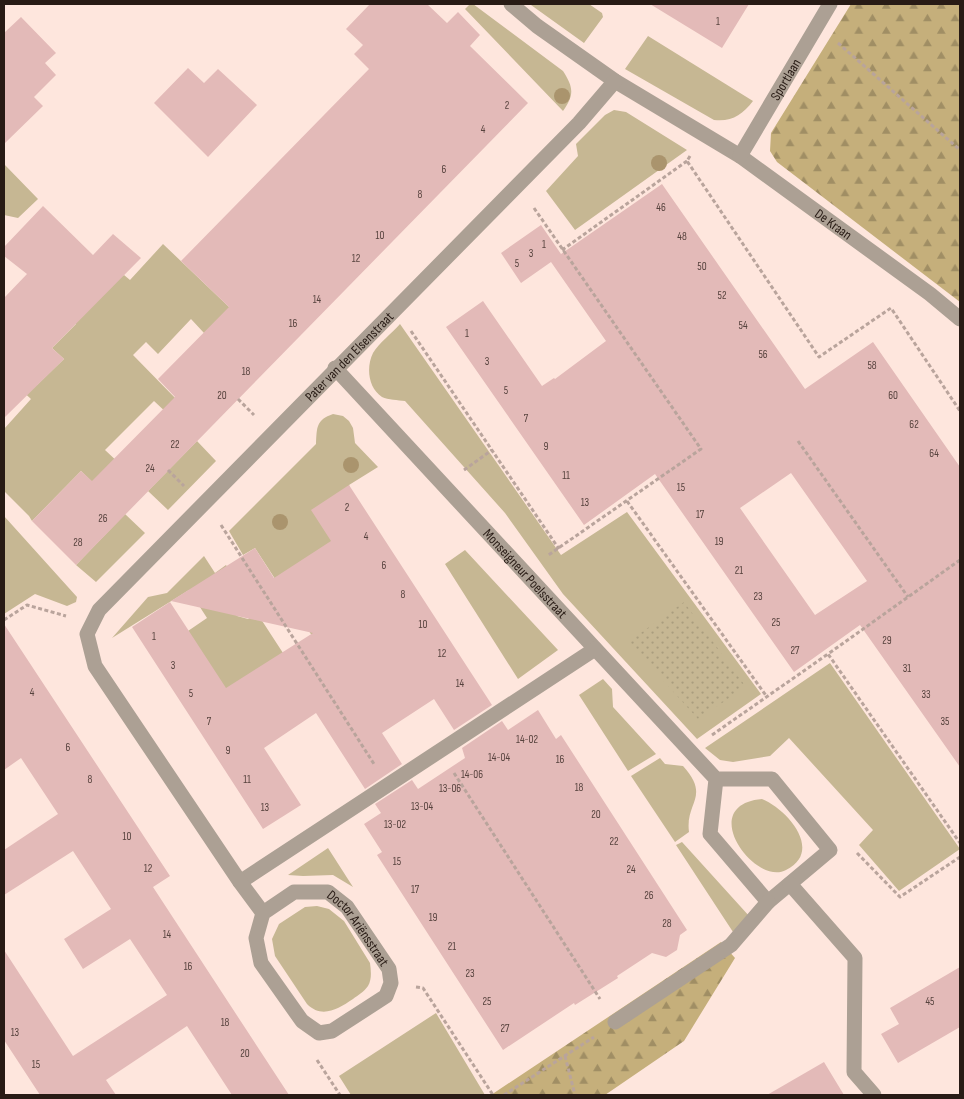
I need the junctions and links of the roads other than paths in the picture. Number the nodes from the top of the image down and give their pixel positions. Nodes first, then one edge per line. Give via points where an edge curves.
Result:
1 (511, 4) edge
2 (830, 4) edge
3 (615, 81) junction
4 (740, 156) junction
5 (960, 319) edge
6 (335, 368) junction
7 (595, 649) junction
8 (716, 779) junction
9 (240, 882) junction
10 (790, 884) junction
11 (768, 902) junction
12 (263, 913) junction
13 (615, 1022) road end
14 (874, 1095) edge

1 - 3 street, De Kraan
2 - 4 street, Sportlaan
3 - 4 street, De Kraan
3 - 6 street, Pater van den Elsenstraat via 578,123
4 - 5 street, De Kraan
6 - 7 street, Monseigneur Poelsstraat
6 - 9 street, Pater van den Elsenstraat via 99,610 87,634 94,666
7 - 8 street, Monseigneur Poelsstraat
7 - 9 street
8 - 10 street via 772,779 830,850
8 - 11 street via 710,834
9 - 12 street
10 - 11 street
10 - 14 street via 854,958 854,1072
11 - 13 street via 731,945
12 - 12 street, Doctor Ariënsstraat via 256,938 262,963 302,1021 319,1032 332,1031 386,996 391,983 389,969 347,907 328,892 294,892

